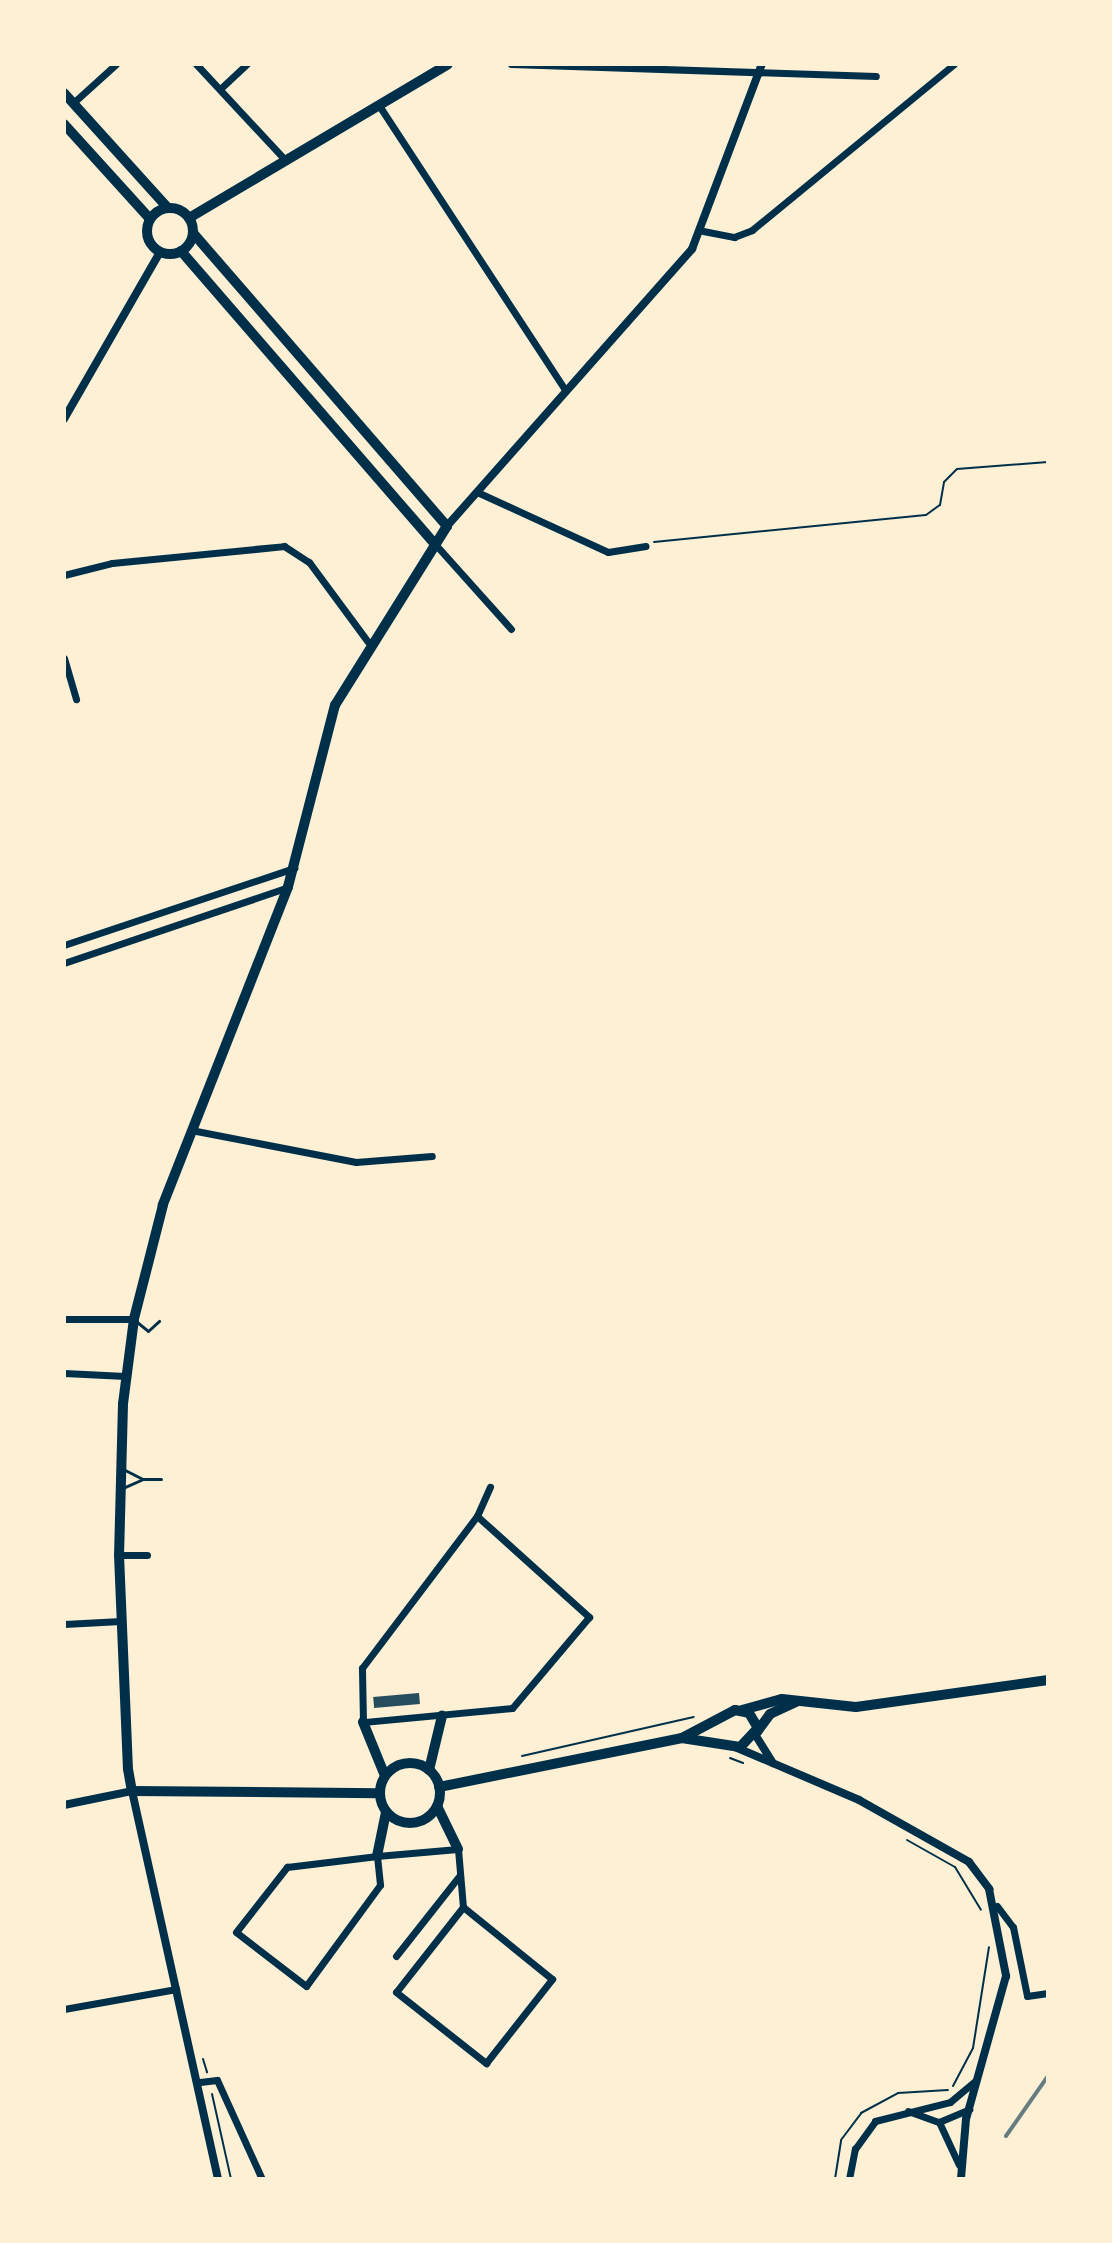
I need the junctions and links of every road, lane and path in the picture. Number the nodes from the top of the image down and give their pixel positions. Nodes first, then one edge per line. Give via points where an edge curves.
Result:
1 (116, 64) edge
2 (196, 64) edge
3 (247, 64) edge
4 (448, 64) edge
5 (511, 64) edge
6 (762, 64) edge
7 (954, 64) edge
8 (760, 75) junction
9 (876, 76) dead end
10 (220, 89) junction
11 (64, 93) edge
12 (73, 103) junction
13 (380, 107) junction
14 (64, 124) edge
15 (286, 161) junction
16 (168, 208) junction
17 (189, 218) junction
18 (150, 219) junction
19 (703, 231) junction
20 (193, 233) junction
21 (181, 251) junction
22 (160, 252) junction
23 (566, 391) junction
24 (64, 419) edge
25 (1048, 462) edge
26 (477, 492) junction
27 (447, 526) junction
28 (435, 544) junction
29 (646, 546) joint
30 (64, 575) edge
31 (511, 629) dead end
32 (368, 642) junction
33 (64, 658) edge
34 (76, 699) dead end
35 (294, 868) junction
36 (288, 887) junction
37 (64, 945) edge
38 (64, 963) edge
39 (189, 1129) junction
40 (432, 1156) dead end
41 (64, 1319) edge
42 (134, 1319) junction
43 (159, 1321) dead end
44 (64, 1373) edge
45 (125, 1376) junction
46 (121, 1469) junction
47 (143, 1479) junction
48 (161, 1479) dead end
49 (121, 1487) junction
50 (490, 1487) dead end
51 (477, 1516) junction
52 (119, 1555) junction
53 (147, 1555) dead end
54 (121, 1621) junction
55 (64, 1624) edge
56 (1048, 1680) edge
57 (800, 1700) junction
58 (741, 1710) junction
59 (692, 1712) dead end
60 (442, 1716) junction
61 (722, 1721) junction
62 (363, 1722) junction
63 (757, 1734) junction
64 (682, 1738) junction
65 (731, 1745) junction
66 (722, 1755) dead end
67 (522, 1756) dead end
68 (773, 1764) junction
69 (749, 1765) dead end
70 (429, 1770) junction
71 (385, 1776) junction
72 (439, 1787) junction
73 (132, 1791) junction
74 (380, 1793) junction
75 (64, 1805) edge
76 (437, 1806) junction
77 (386, 1812) junction
78 (903, 1838) dead end
79 (458, 1849) junction
80 (377, 1856) junction
81 (460, 1875) junction
82 (997, 1906) junction
83 (463, 1907) junction
84 (983, 1916) dead end
85 (988, 1939) dead end
86 (396, 1956) dead end
87 (176, 1989) junction
88 (1048, 1993) edge
89 (64, 2009) edge
90 (981, 2074) junction
91 (200, 2082) junction
92 (941, 2104) junction
93 (970, 2106) junction
94 (902, 2110) junction
95 (960, 2117) junction
96 (939, 2122) junction
97 (965, 2127) junction
98 (959, 2165) junction
99 (218, 2179) edge
100 (262, 2179) edge
101 (835, 2179) edge
102 (849, 2179) edge
103 (961, 2179) edge

1 - 12 street
2 - 10 street
3 - 10 street
4 - 13 main road
5 - 8 street
6 - 8 street
7 - 19 street via 752,230 734,237
8 - 9 street
8 - 19 street
10 - 15 street
11 - 12 main road
12 - 16 main road
13 - 15 main road
13 - 23 street
14 - 18 main road
15 - 17 main road
16 - 17 main road
16 - 18 main road
17 - 20 main road
18 - 22 main road via 148,236
19 - 23 street
20 - 21 main road
20 - 27 main road
21 - 22 main road
21 - 28 main road
22 - 24 street
23 - 26 street
25 - 29 path via 957,469 944,482 940,505 926,515 687,535
26 - 27 street
26 - 29 street via 608,552
27 - 28 main road
28 - 31 street
28 - 32 main road
30 - 32 street via 284,546 309,562
32 - 35 main road via 335,705
33 - 34 street
35 - 36 main road
35 - 37 street
36 - 38 street
36 - 39 main road
39 - 40 street via 356,1162
39 - 42 main road
41 - 42 street
42 - 43 lane via 148,1331
42 - 45 main road
44 - 45 street
45 - 46 main road
46 - 47 lane
46 - 49 main road
47 - 48 lane
47 - 49 lane
49 - 52 main road
50 - 51 street
51 - 60 street via 589,1617 512,1708
51 - 62 street via 362,1668
52 - 53 street
52 - 54 main road
54 - 55 street
54 - 73 main road
56 - 57 main road via 856,1707
57 - 58 main road
57 - 63 main road via 770,1714
58 - 61 main road
58 - 63 main road via 755,1719
59 - 67 path via 670,1724
60 - 62 street
60 - 70 main road
61 - 64 main road
61 - 65 main road
62 - 71 main road
63 - 65 main road
63 - 68 street
64 - 65 main road
64 - 72 main road
65 - 68 street
66 - 69 path
68 - 82 street via 859,1800 969,1862
70 - 71 main road via 401,1765
70 - 72 main road
71 - 74 main road
72 - 76 main road
73 - 74 main road
73 - 75 street
73 - 87 street
74 - 77 main road
76 - 77 main road via 413,1823
76 - 79 main road
77 - 80 main road
78 - 84 path via 955,1867
79 - 80 street
79 - 81 street
80 - 80 street via 380,1885 306,1986 236,1932 287,1867
81 - 83 street
81 - 86 street
82 - 88 street via 1013,1927 1027,1996
82 - 90 street via 1006,1976
83 - 83 street via 552,1979 486,2063 396,1992
85 - 101 path via 980,2020 959,2078 937,2094 898,2093 861,2113 841,2140
87 - 89 street
87 - 91 street
90 - 92 street
90 - 93 street
91 - 99 street
91 - 100 street via 217,2080
92 - 94 street
92 - 95 street
93 - 95 street
93 - 97 street
94 - 96 street
94 - 102 street via 864,2133
95 - 96 street
95 - 97 street
96 - 98 street
97 - 98 street
98 - 103 street

